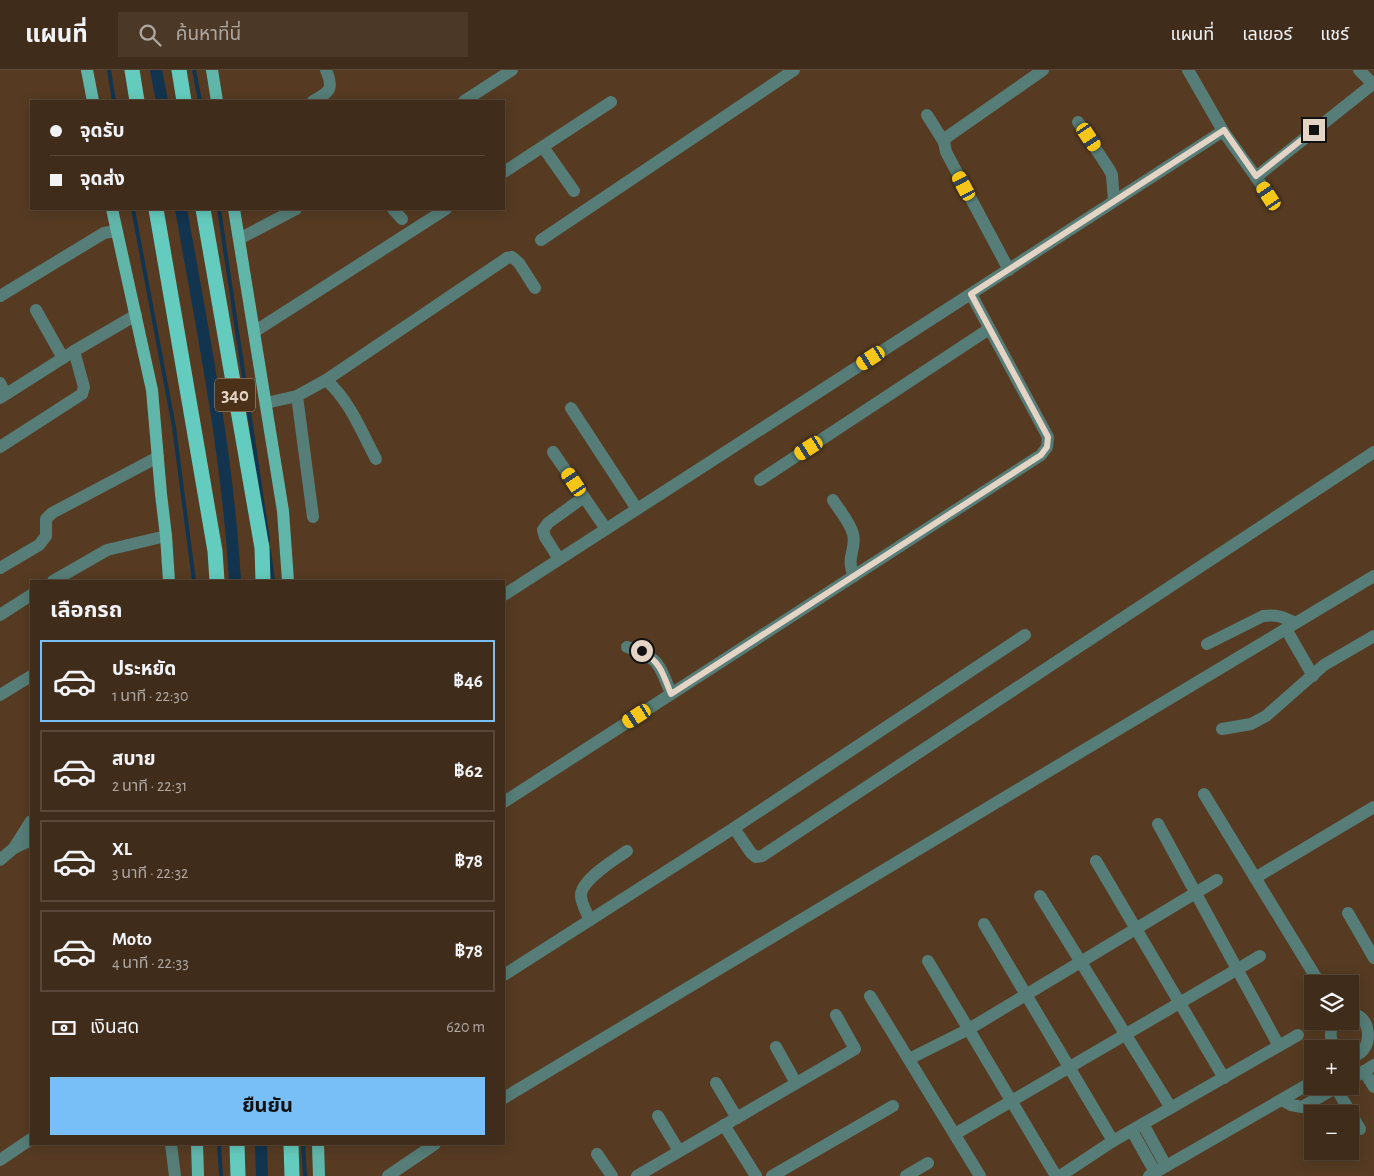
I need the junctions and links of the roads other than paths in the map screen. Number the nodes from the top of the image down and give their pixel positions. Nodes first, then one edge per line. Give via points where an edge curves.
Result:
1 (88, 70) edge
2 (132, 70) edge
3 (179, 70) edge
4 (212, 70) edge
5 (326, 70) edge
6 (512, 70) edge
7 (794, 70) edge
8 (1042, 70) edge
9 (1188, 70) edge
10 (1359, 70) edge
11 (1373, 84) edge
12 (93, 100) edge
13 (137, 100) edge
14 (184, 100) edge
15 (217, 100) edge
16 (315, 100) edge
17 (466, 100) edge
18 (611, 102) dead end
19 (927, 115) dead end
20 (1078, 122) dead end
21 (1224, 130) junction
22 (944, 142) junction
23 (542, 147) junction
24 (505, 171) edge
25 (1256, 176) junction
26 (574, 191) dead end
27 (1269, 196) dead end
28 (1114, 201) junction
29 (112, 210) edge
30 (156, 210) edge
31 (203, 210) edge
32 (234, 210) edge
33 (394, 210) edge
34 (444, 210) edge
35 (289, 211) edge
36 (402, 219) dead end
37 (116, 231) junction
38 (239, 239) junction
39 (541, 240) dead end
40 (1009, 270) junction
41 (535, 288) dead end
42 (971, 294) junction
43 (0, 296) edge
44 (36, 310) dead end
45 (136, 315) junction
46 (989, 329) junction
47 (254, 332) junction
48 (68, 355) junction
49 (326, 380) junction
50 (2, 392) edge
51 (297, 396) junction
52 (266, 403) junction
53 (571, 408) dead end
54 (0, 446) edge
55 (553, 452) dead end
56 (1374, 452) edge
57 (158, 457) junction
58 (376, 459) dead end
59 (760, 480) dead end
60 (584, 497) junction
61 (833, 500) dead end
62 (637, 509) junction
63 (313, 517) dead end
64 (606, 529) junction
65 (166, 536) junction
66 (559, 559) junction
67 (0, 568) edge
68 (854, 576) junction
69 (1374, 576) edge
70 (55, 580) edge
71 (169, 580) edge
72 (217, 580) edge
73 (263, 580) edge
74 (288, 580) edge
75 (505, 594) edge
76 (30, 596) edge
77 (0, 614) edge
78 (1290, 626) junction
79 (1025, 635) dead end
80 (1374, 636) edge
81 (1207, 644) dead end
82 (627, 647) dead end
83 (1313, 676) junction
84 (30, 677) edge
85 (671, 694) junction
86 (0, 695) edge
87 (1222, 729) dead end
88 (1204, 794) dead end
89 (505, 801) edge
90 (1374, 807) edge
91 (30, 823) edge
92 (1158, 824) dead end
93 (734, 828) junction
94 (30, 840) edge
95 (14, 848) junction
96 (627, 850) dead end
97 (0, 860) edge
98 (1096, 861) dead end
99 (1255, 878) junction
100 (1217, 880) dead end
101 (1195, 894) junction
102 (1040, 896) dead end
103 (1348, 913) dead end
104 (590, 920) junction
105 (984, 924) dead end
106 (1136, 928) junction
107 (1370, 943) edge
108 (1260, 956) dead end
109 (1374, 958) edge
110 (928, 961) dead end
111 (1081, 963) junction
112 (1238, 971) junction
113 (505, 974) edge
114 (1314, 975) edge
115 (1026, 995) junction
116 (870, 996) dead end
117 (1180, 1002) junction
118 (836, 1015) dead end
119 (1369, 1015) edge
120 (969, 1029) junction
121 (1373, 1034) edge
122 (1126, 1035) junction
123 (1298, 1036) dead end
124 (1279, 1046) junction
125 (776, 1048) dead end
126 (1359, 1054) edge
127 (909, 1059) junction
128 (1069, 1067) junction
129 (1369, 1068) edge
130 (1224, 1078) junction
131 (716, 1083) dead end
132 (796, 1083) junction
133 (1304, 1087) edge
134 (1374, 1088) edge
135 (1323, 1095) edge
136 (1342, 1095) edge
137 (505, 1097) edge
138 (1282, 1100) junction
139 (1012, 1101) junction
140 (893, 1106) dead end
141 (1171, 1108) junction
142 (658, 1116) dead end
143 (737, 1118) junction
144 (724, 1125) junction
145 (1138, 1128) junction
146 (1360, 1129) dead end
147 (955, 1134) junction
148 (30, 1140) edge
149 (1113, 1141) junction
150 (171, 1145) edge
151 (197, 1145) edge
152 (237, 1145) edge
153 (291, 1145) edge
154 (318, 1145) edge
155 (434, 1145) edge
156 (679, 1152) junction
157 (597, 1154) dead end
158 (0, 1160) edge
159 (928, 1163) dead end
160 (1157, 1171) edge
161 (175, 1176) edge
162 (198, 1176) edge
163 (238, 1176) edge
164 (292, 1176) edge
165 (319, 1176) edge
166 (388, 1176) edge
167 (612, 1176) edge
168 (637, 1176) edge
169 (756, 1176) edge
170 (772, 1176) edge
171 (906, 1176) edge
172 (980, 1176) edge
173 (1056, 1176) edge
174 (1060, 1176) edge

1 - 12 main road
2 - 13 highway
3 - 14 highway
4 - 15 main road
5 - 16 street via 330,88
6 - 17 street
7 - 39 street
8 - 22 street
9 - 21 street
10 - 11 street
11 - 25 street
18 - 23 street
19 - 22 street
20 - 28 street via 1109,168
21 - 25 street
21 - 28 street
22 - 40 street via 946,152
23 - 24 street
23 - 26 street
25 - 27 street
28 - 40 street
29 - 37 main road
30 - 72 highway, 340 via 215,551
31 - 73 highway, 340 via 262,548
32 - 38 main road, 340
33 - 36 street
34 - 47 street
35 - 38 street
37 - 43 street via 104,233
37 - 45 main road
38 - 47 main road, 340
40 - 42 street
41 - 49 street via 519,263 512,257 507,258
42 - 46 street
42 - 62 street
44 - 48 street
45 - 48 street
45 - 57 main road via 152,390
46 - 59 street
46 - 68 street via 1048,437 1047,447 1041,455
47 - 52 main road, 340
48 - 50 street
48 - 54 street via 84,387 82,394
49 - 51 street
49 - 58 street via 348,404
51 - 52 street
51 - 63 street
52 - 74 main road, 340 via 283,511
53 - 62 street
55 - 60 street
56 - 93 street via 762,856 756,857 751,853
57 - 65 main road
57 - 67 street via 52,513 46,520 46,536 39,545
60 - 64 street
60 - 66 street via 548,522 543,530
61 - 68 street via 853,532 849,561
62 - 64 street
64 - 66 street
65 - 70 street via 107,550
65 - 71 main road
66 - 75 street
68 - 85 street
69 - 78 street
76 - 77 street
78 - 81 street via 1283,616 1272,614
78 - 83 street
78 - 137 street
79 - 93 street
80 - 83 street
82 - 85 street via 652,658 661,669
83 - 87 street via 1266,716 1251,724
84 - 86 street
85 - 89 street
88 - 99 street
90 - 99 street
91 - 95 street
92 - 101 street
93 - 104 street
94 - 95 street
95 - 97 street
96 - 104 street via 583,887 582,900
98 - 106 street
99 - 114 street
100 - 101 street
101 - 106 street
101 - 112 street
102 - 111 street
103 - 107 street
104 - 113 street
105 - 115 street
106 - 111 street
106 - 117 street
107 - 109 street
108 - 112 street
110 - 120 street
111 - 115 street
111 - 122 street
112 - 117 street
112 - 124 street
115 - 120 street
115 - 128 street
116 - 127 street
117 - 122 street
117 - 130 street
118 - 132 street via 855,1049
119 - 121 street
120 - 127 street
120 - 139 street
121 - 126 street via 1368,1049
122 - 128 street
122 - 141 street
123 - 124 street
124 - 130 street
125 - 132 street
127 - 147 street
128 - 139 street
128 - 149 street
129 - 134 street
130 - 141 street
131 - 143 street
132 - 143 street
133 - 138 street
135 - 138 street via 1302,1106
136 - 146 street
138 - 160 street
139 - 147 street
139 - 173 street
140 - 170 street
141 - 145 street
142 - 156 street
143 - 144 street
144 - 156 street
144 - 169 street
145 - 149 street
145 - 160 street
147 - 172 street
148 - 158 street
149 - 174 street
150 - 161 street
151 - 162 main road
152 - 163 highway
153 - 164 highway
154 - 165 main road
155 - 166 street
156 - 168 street
157 - 167 street
159 - 171 street

